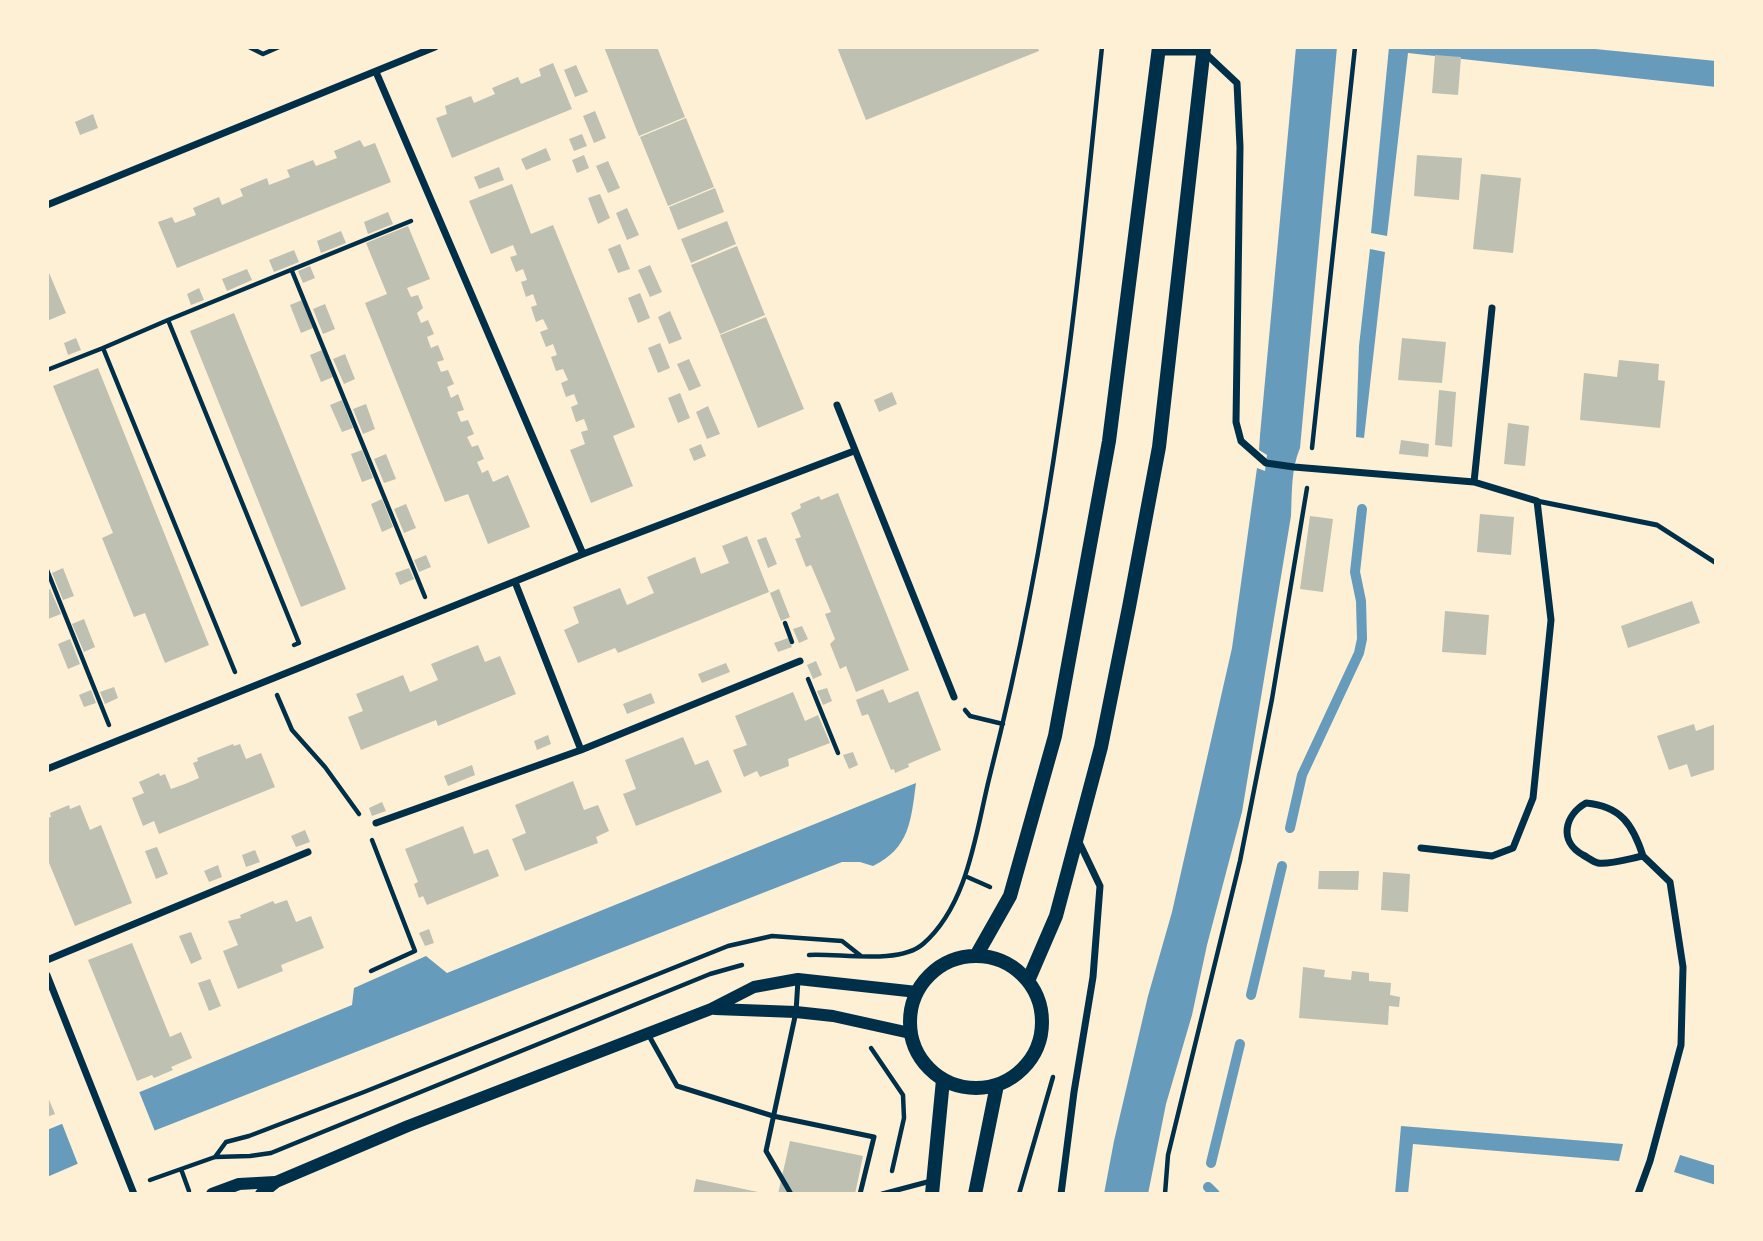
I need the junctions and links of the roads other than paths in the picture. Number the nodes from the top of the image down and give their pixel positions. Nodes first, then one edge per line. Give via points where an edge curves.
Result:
1 (435, 47) edge
2 (1206, 49) edge
3 (1158, 50) edge
4 (376, 72) junction
5 (47, 205) edge
6 (1492, 308) dead end
7 (837, 405) dead end
8 (854, 451) junction
9 (1474, 482) junction
10 (1537, 500) junction
11 (583, 554) junction
12 (1716, 563) edge
13 (515, 582) junction
14 (800, 662) road end
15 (954, 697) road end
16 (581, 750) junction
17 (47, 769) edge
18 (376, 823) dead end
19 (1077, 838) junction
20 (1421, 848) dead end
21 (308, 852) dead end
22 (1643, 856) junction
23 (976, 956) junction
24 (47, 960) edge
25 (47, 975) edge
26 (798, 979) junction
27 (1028, 981) junction
28 (917, 992) junction
29 (711, 1009) junction
30 (796, 1012) junction
31 (647, 1032) junction
32 (911, 1033) junction
33 (943, 1080) junction
34 (997, 1085) junction
35 (773, 1116) junction
36 (276, 1182) junction
37 (933, 1187) edge
38 (133, 1191) edge
39 (885, 1193) edge
40 (212, 1194) edge
41 (261, 1194) edge
42 (791, 1194) edge
43 (860, 1194) edge
44 (975, 1194) edge
45 (1061, 1194) edge
46 (1638, 1194) edge

1 - 4 street
2 - 3 street
2 - 9 street via 1237,83 1236,422 1241,441 1266,463
2 - 19 main road via 1158,447 1101,747
3 - 23 main road via 1109,440 1058,723 1010,896
4 - 5 street
4 - 11 street
6 - 9 street
7 - 8 street
8 - 11 street
8 - 15 street
9 - 10 street
10 - 12 lane via 1657,525
10 - 20 street via 1551,620 1533,798 1513,848 1492,856
11 - 13 street
13 - 16 street
13 - 17 street
14 - 16 street
16 - 18 street
19 - 27 main road via 1056,916
19 - 45 street via 1100,886 1093,977
21 - 24 street
22 - 22 street via 1636,833 1602,804 1586,803 1568,820 1569,843 1598,863
22 - 46 street via 1670,882 1683,967 1681,1045
23 - 27 main road via 1005,962
23 - 28 main road via 936,969
25 - 38 street
26 - 28 street
26 - 29 street via 754,987
26 - 30 lane
27 - 34 main road via 1041,1009 1040,1041 1024,1068
28 - 32 main road
29 - 30 street
29 - 31 street
30 - 32 street
30 - 35 lane
31 - 35 lane via 677,1086
31 - 36 street
32 - 33 main road via 922,1060
33 - 34 main road via 970,1088
33 - 37 main road
34 - 44 main road
35 - 42 lane via 766,1151
35 - 43 lane via 874,1136
36 - 40 street via 239,1184
36 - 41 street
37 - 39 lane

